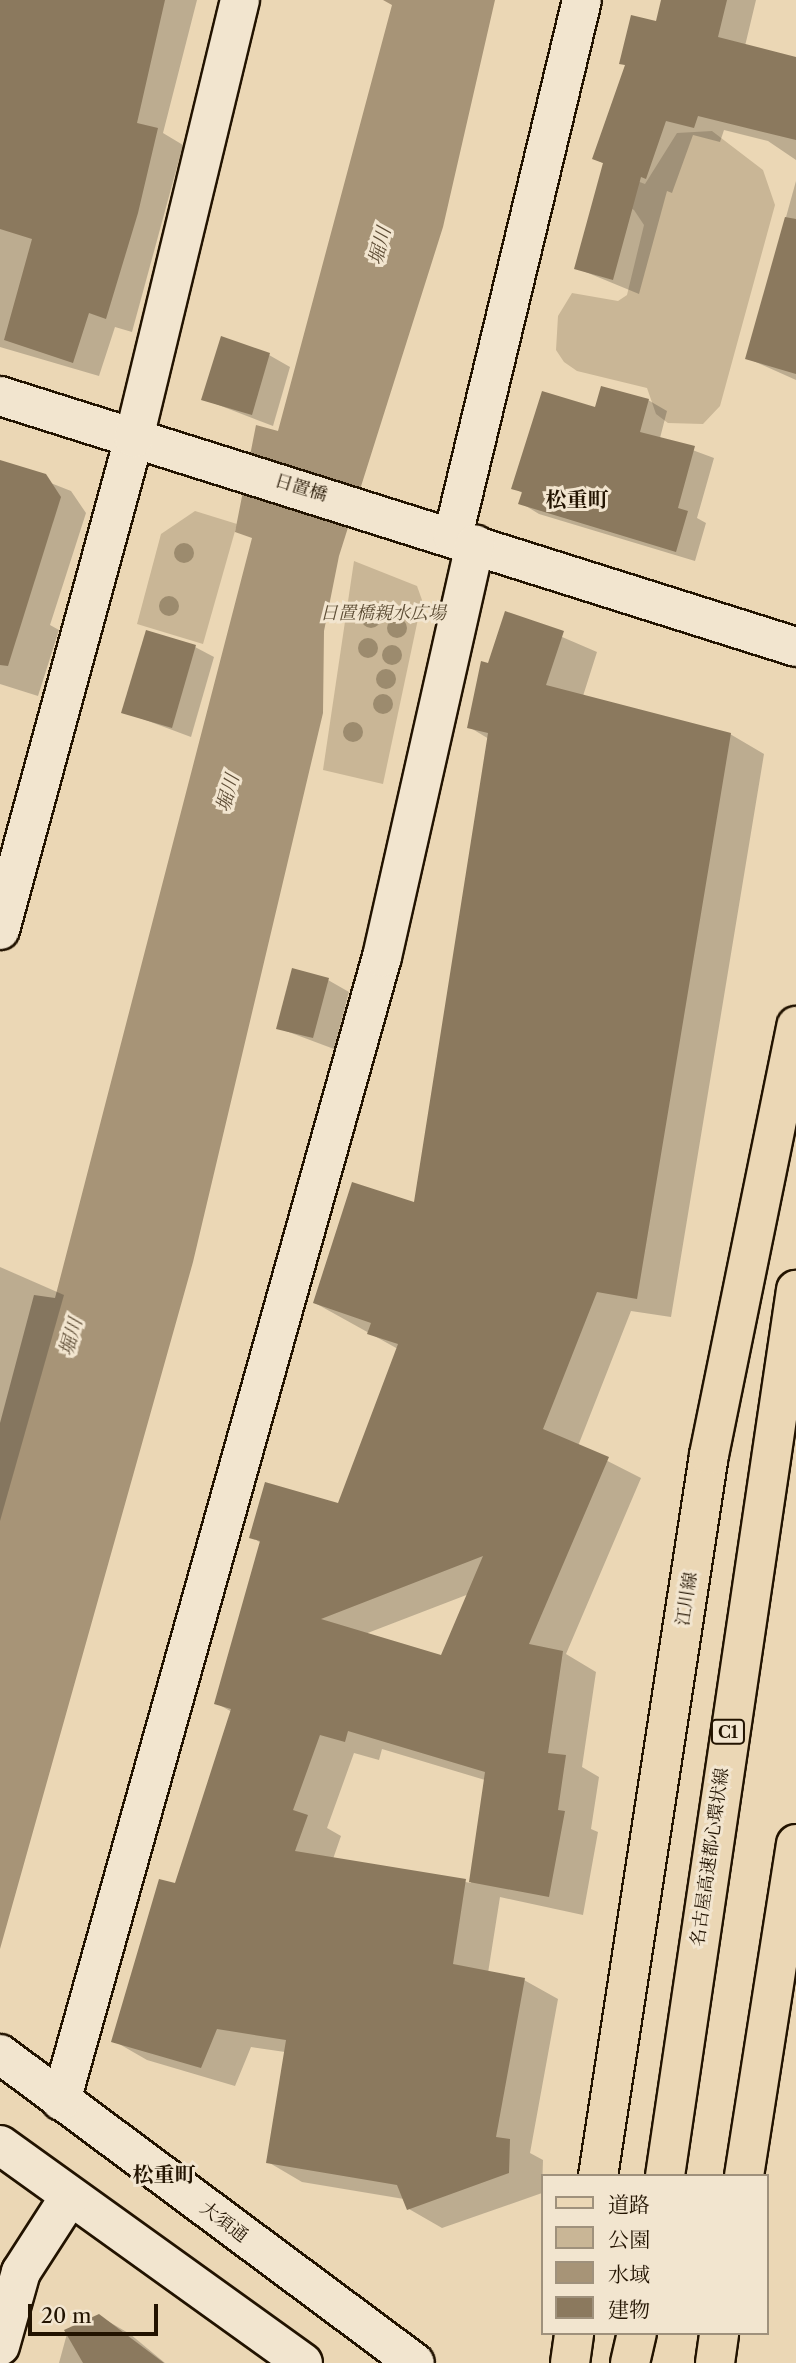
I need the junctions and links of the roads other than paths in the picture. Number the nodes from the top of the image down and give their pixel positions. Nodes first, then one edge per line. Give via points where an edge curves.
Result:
1 (240, 0) edge
2 (582, 0) edge
3 (0, 396) edge
4 (134, 438) junction
5 (464, 540) junction
6 (796, 647) edge
7 (0, 930) edge
8 (796, 1026) edge
9 (796, 1290) edge
10 (796, 1844) edge
11 (0, 2054) edge
12 (61, 2101) junction
13 (0, 2145) edge
14 (598, 2174) edge
15 (665, 2174) edge
16 (744, 2174) edge
17 (70, 2196) junction
18 (574, 2335) edge
19 (637, 2335) edge
20 (649, 2335) edge
21 (719, 2335) edge
22 (0, 2346) edge
23 (303, 2363) edge
24 (415, 2363) edge
25 (570, 2363) edge
26 (630, 2363) edge
27 (646, 2363) edge
28 (715, 2363) edge

1 - 4 street
2 - 5 street
3 - 4 street, 日置橋
4 - 5 street, 日置橋
4 - 7 street
5 - 6 street, 日置橋
5 - 12 street via 382,957
8 - 14 main road, 江川線 via 709,1455
9 - 15 main road, 名古屋高速都心環状線 / C1
10 - 16 main road
11 - 12 street, 大須通
12 - 24 street, 大須通
13 - 17 street
17 - 22 street via 21,2272
17 - 23 street
18 - 25 main road
19 - 26 main road
20 - 27 main road
21 - 28 main road

